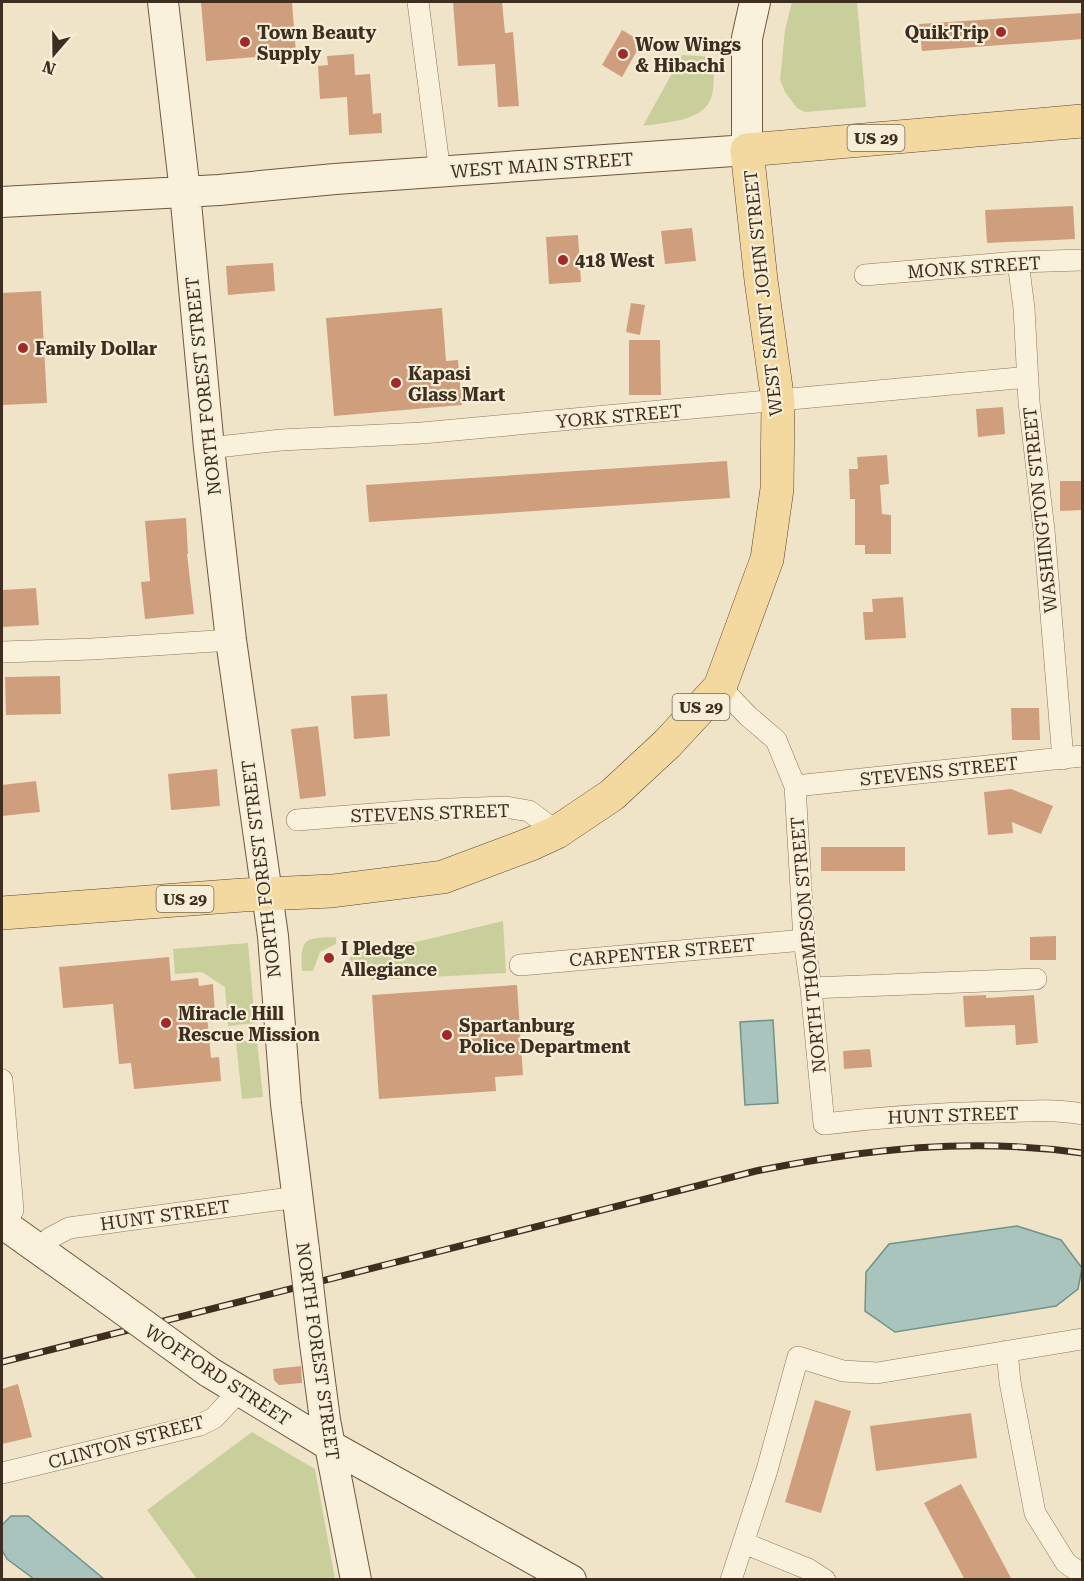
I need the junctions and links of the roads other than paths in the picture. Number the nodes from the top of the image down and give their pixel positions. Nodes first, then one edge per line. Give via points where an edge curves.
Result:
1 (164, 2) edge
2 (418, 2) edge
3 (755, 2) edge
4 (1083, 121) edge
5 (747, 150) junction
6 (440, 173) junction
7 (184, 192) junction
8 (2, 202) edge
9 (1083, 260) edge
10 (1018, 262) junction
11 (865, 275) dead end
12 (1028, 377) junction
13 (778, 402) junction
14 (209, 448) junction
15 (231, 640) junction
16 (2, 652) edge
17 (720, 687) junction
18 (1073, 758) edge
19 (795, 786) junction
20 (297, 819) dead end
21 (557, 832) junction
22 (266, 893) junction
23 (2, 913) edge
24 (804, 940) junction
25 (520, 965) dead end
26 (1036, 979) dead end
27 (811, 988) junction
28 (2, 1080) edge
29 (1083, 1114) edge
30 (824, 1125) joint
31 (297, 1196) junction
32 (3, 1224) edge
33 (41, 1251) junction
34 (1083, 1339) edge
35 (1007, 1351) junction
36 (239, 1391) junction
37 (329, 1445) junction
38 (2, 1473) edge
39 (744, 1543) junction
40 (1083, 1574) edge
41 (356, 1580) edge
42 (571, 1580) edge
43 (731, 1580) edge
44 (825, 1580) edge

1 - 7 street, NORTH FOREST STREET
2 - 6 street
3 - 5 street via 747,38
4 - 5 main road, WEST MAIN STREET / US 29
5 - 6 street, WEST MAIN STREET
5 - 13 main road, WEST SAINT JOHN STREET / US 29
6 - 7 street, WEST MAIN STREET
7 - 8 street, WEST MAIN STREET
7 - 14 street, NORTH FOREST STREET
9 - 10 street, MONK STREET
10 - 11 street, MONK STREET
10 - 12 street, WASHINGTON STREET
12 - 13 street, YORK STREET
12 - 18 street, WASHINGTON STREET
13 - 14 street, YORK STREET
13 - 17 main road, WEST SAINT JOHN STREET / US 29 via 777,489 767,559
14 - 15 street, NORTH FOREST STREET
15 - 16 street
15 - 22 street, NORTH FOREST STREET
17 - 19 street, NORTH THOMPSON STREET via 776,740
17 - 21 main road, WEST SAINT JOHN STREET / US 29 via 668,744 612,795
18 - 19 street, STEVENS STREET
19 - 24 street, NORTH THOMPSON STREET
20 - 21 street, STEVENS STREET via 505,807 529,811
21 - 22 main road, WEST SAINT JOHN STREET / US 29 via 442,877 332,891
22 - 23 main road, WEST SAINT JOHN STREET / US 29
22 - 31 street, NORTH FOREST STREET
24 - 25 street, CARPENTER STREET
24 - 27 street, NORTH THOMPSON STREET
26 - 27 street
27 - 30 street, NORTH THOMPSON STREET
28 - 32 street via 13,1210
29 - 30 street, HUNT STREET via 956,1113
31 - 33 street, HUNT STREET via 69,1228 51,1238
31 - 37 street, NORTH FOREST STREET, bridge
32 - 33 street, WOFFORD STREET
33 - 36 street, WOFFORD STREET, bridge
34 - 35 street
35 - 39 street via 877,1373 843,1371 798,1356
35 - 40 street via 1035,1513 1066,1563
36 - 37 street, WOFFORD STREET
36 - 38 street, CLINTON STREET via 214,1418 200,1425
37 - 41 street, NORTH FOREST STREET
37 - 42 street, WOFFORD STREET
39 - 43 street
39 - 44 street

